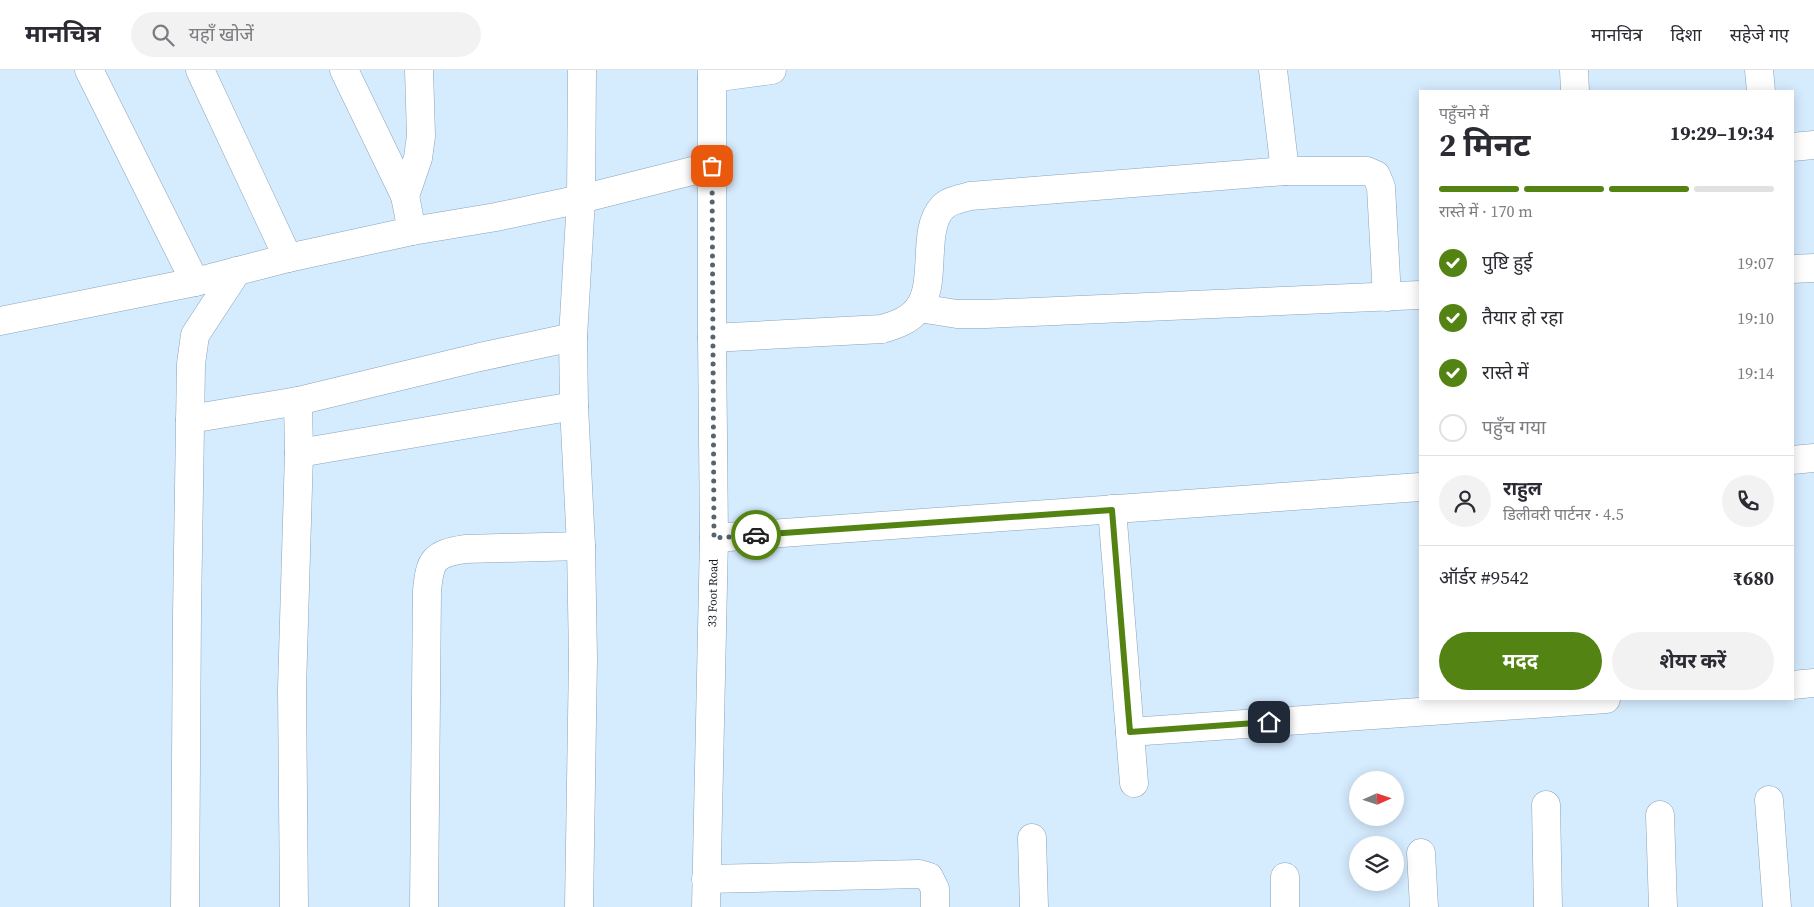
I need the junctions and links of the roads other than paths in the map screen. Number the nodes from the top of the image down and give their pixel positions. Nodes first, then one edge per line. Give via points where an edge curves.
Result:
1 (88, 70) edge
2 (200, 70) edge
3 (344, 70) edge
4 (582, 70) edge
5 (772, 70) edge
6 (1273, 70) edge
7 (1574, 70) edge
8 (1759, 70) edge
9 (424, 73) edge
10 (712, 74) edge
11 (1575, 90) edge
12 (1760, 90) edge
13 (1814, 145) edge
14 (1794, 147) edge
15 (712, 166) junction
16 (1285, 171) junction
17 (405, 196) junction
18 (581, 199) junction
19 (412, 231) junction
20 (288, 258) junction
21 (1814, 268) edge
22 (1794, 269) edge
23 (237, 271) junction
24 (194, 282) junction
25 (1419, 295) edge
26 (1387, 297) junction
27 (919, 308) junction
28 (0, 321) edge
29 (573, 337) junction
30 (712, 338) junction
31 (298, 402) junction
32 (574, 406) junction
33 (190, 419) junction
34 (299, 453) junction
35 (1814, 458) edge
36 (1794, 460) edge
37 (1419, 487) edge
38 (1112, 510) junction
39 (714, 538) junction
40 (581, 546) junction
41 (1814, 683) edge
42 (1794, 684) edge
43 (1592, 700) edge
44 (1130, 732) junction
45 (1134, 783) dead end
46 (1769, 800) dead end
47 (1546, 805) dead end
48 (1660, 815) dead end
49 (1032, 838) dead end
50 (1421, 853) dead end
51 (1285, 877) dead end
52 (706, 879) junction
53 (185, 907) edge
54 (294, 907) edge
55 (424, 907) edge
56 (579, 907) edge
57 (706, 907) edge
58 (935, 907) edge
59 (1034, 907) edge
60 (1284, 907) edge
61 (1424, 907) edge
62 (1548, 907) edge
63 (1663, 907) edge
64 (1777, 907) edge

1 - 24 street
2 - 20 street
3 - 17 street
4 - 18 street
5 - 10 street
6 - 16 street
7 - 11 street
8 - 12 street
9 - 17 street via 418,158
10 - 15 street, 33 Foot Road
13 - 14 street
15 - 18 street
15 - 30 street, 33 Foot Road
16 - 26 street via 1366,171 1376,176 1381,187
16 - 27 street via 970,196 953,200 942,208 934,223 927,288
17 - 19 street
18 - 19 street
18 - 29 street
19 - 20 street
20 - 23 street
21 - 22 street
23 - 24 street
23 - 33 street via 195,335
24 - 28 street
25 - 26 street
26 - 27 street via 986,314 957,314
27 - 30 street via 905,321 882,330
29 - 31 street
29 - 32 street
30 - 39 street, 33 Foot Road
31 - 33 street
31 - 34 street
32 - 34 street
32 - 40 street
33 - 53 street
34 - 54 street via 292,689
35 - 36 street
37 - 38 street
38 - 39 street
38 - 44 street
39 - 52 street, 33 Foot Road
40 - 55 street via 449,551 436,558 430,569 427,591
40 - 56 street via 583,658
41 - 42 street
43 - 44 street
44 - 45 street
46 - 64 street
47 - 62 street
48 - 63 street
49 - 59 street
50 - 61 street
51 - 60 street
52 - 57 street, 33 Foot Road
52 - 58 street via 919,874 929,877 935,889

